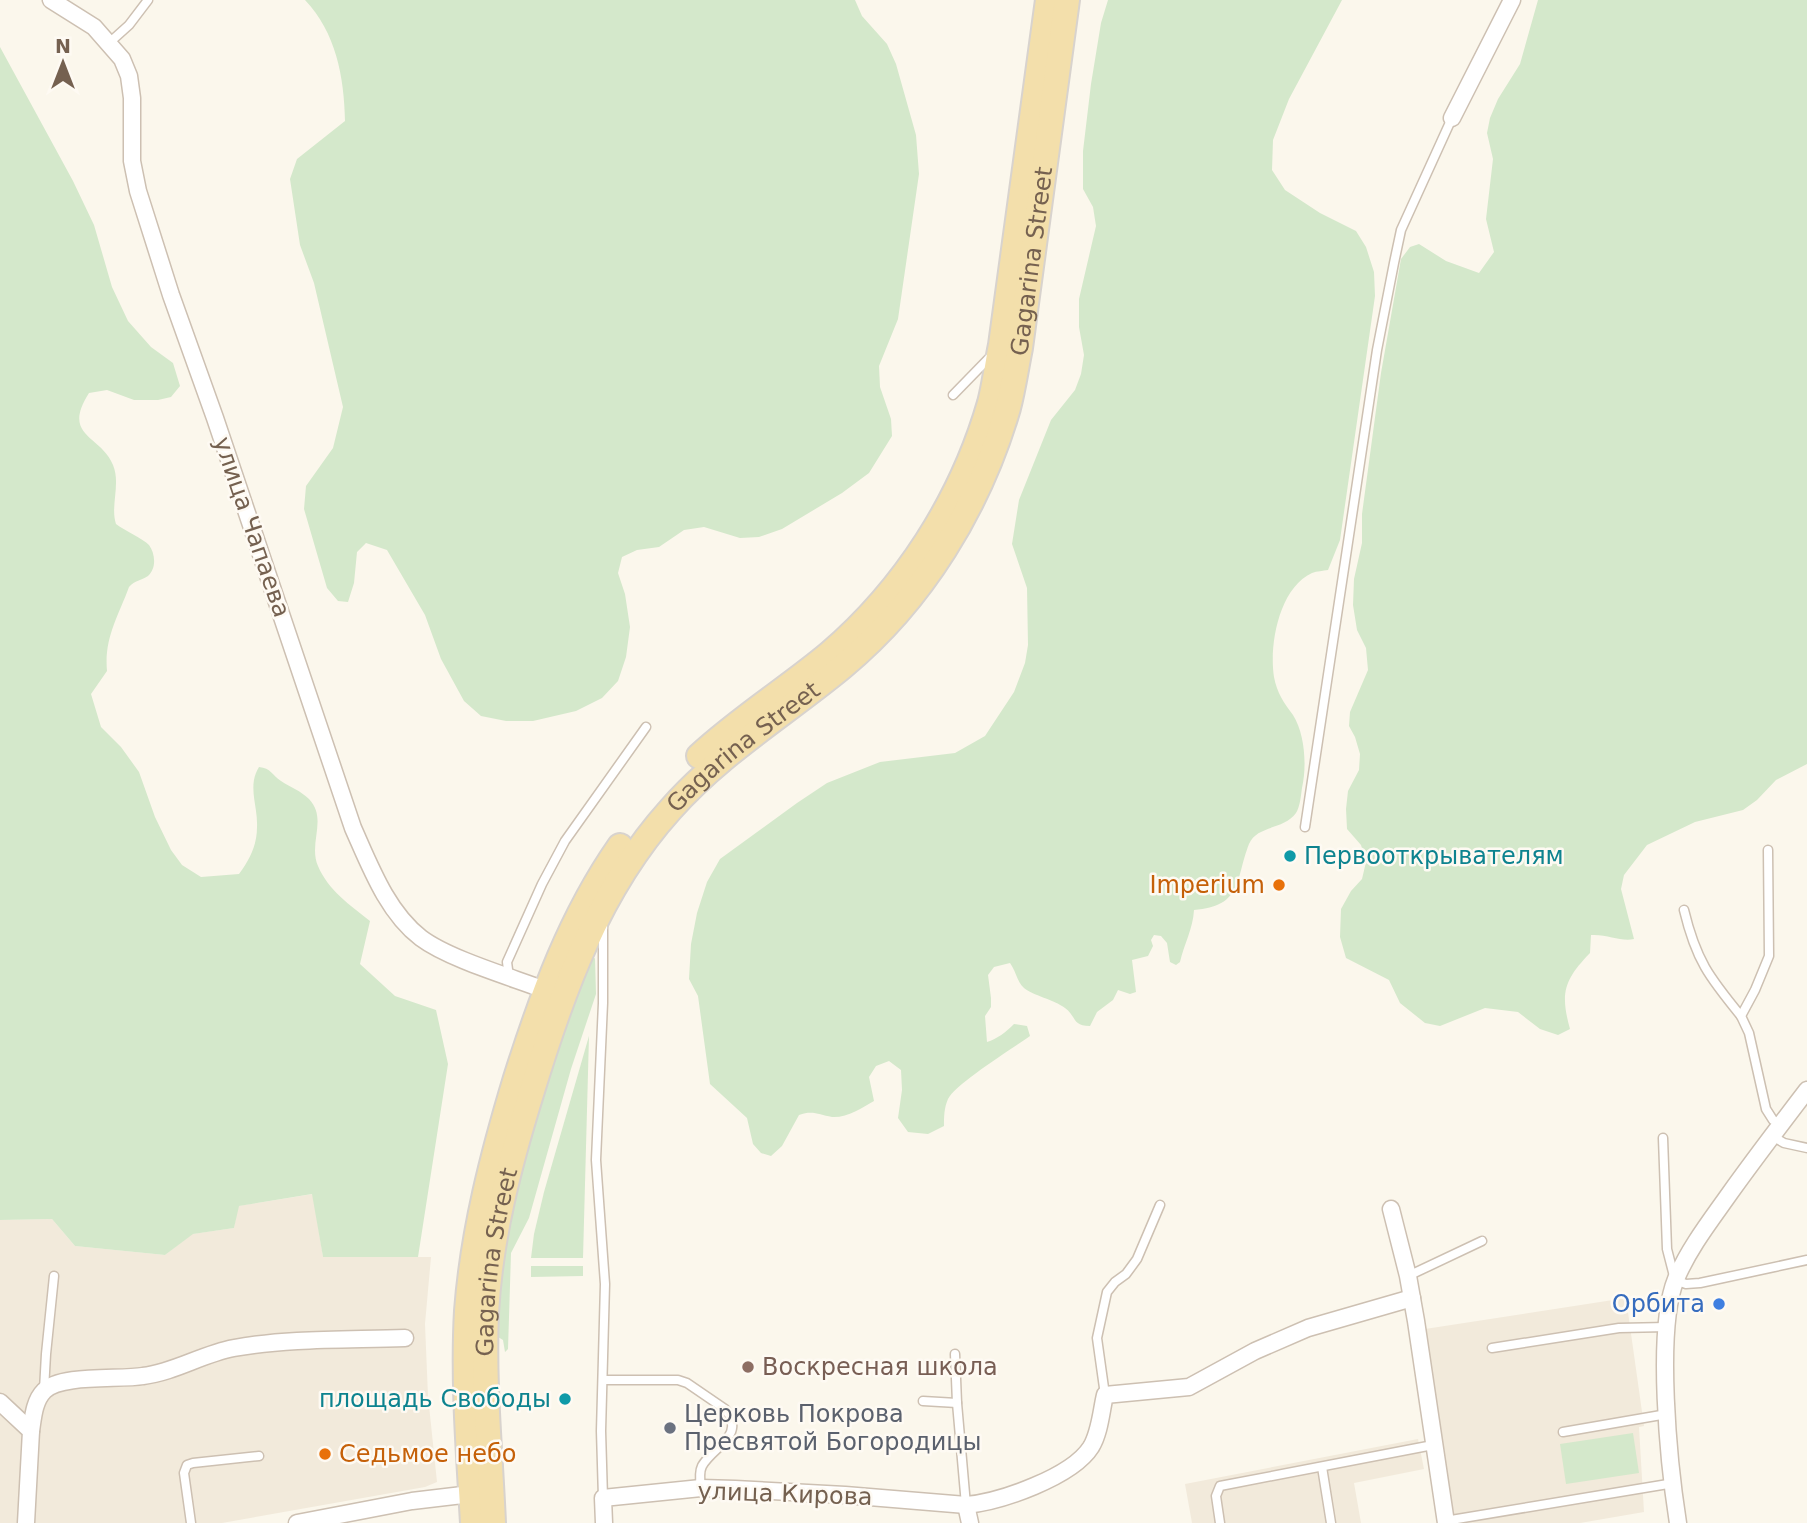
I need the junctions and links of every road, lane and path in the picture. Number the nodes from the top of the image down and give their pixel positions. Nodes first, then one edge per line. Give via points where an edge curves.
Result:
1 (51, 0) edge
2 (148, 0) edge
3 (1048, 0) edge
4 (1067, 0) edge
5 (1512, 0) edge
6 (109, 43) junction
7 (1452, 118) joint
8 (1001, 345) junction
9 (953, 395) dead end
10 (646, 727) dead end
11 (1305, 827) dead end
12 (1768, 850) dead end
13 (603, 905) junction
14 (1684, 911) dead end
15 (509, 977) junction
16 (545, 990) junction
17 (1741, 1016) junction
18 (1807, 1090) edge
19 (1777, 1130) junction
20 (1663, 1138) dead end
21 (1807, 1148) edge
22 (1160, 1205) dead end
23 (1391, 1209) dead end
24 (1482, 1241) dead end
25 (1807, 1261) edge
26 (54, 1276) dead end
27 (1408, 1276) junction
28 (1675, 1280) junction
29 (1412, 1298) junction
30 (1667, 1327) junction
31 (405, 1338) dead end
32 (1492, 1348) dead end
33 (956, 1354) dead end
34 (603, 1380) junction
35 (44, 1390) junction
36 (1105, 1395) junction
37 (923, 1401) dead end
38 (0, 1402) edge
39 (957, 1403) junction
40 (1667, 1413) junction
41 (31, 1431) junction
42 (1563, 1432) dead end
43 (1433, 1445) junction
44 (259, 1456) dead end
45 (1322, 1466) junction
46 (1674, 1483) junction
47 (701, 1488) junction
48 (471, 1494) junction
49 (603, 1498) junction
50 (966, 1505) junction
51 (303, 1522) edge
52 (1446, 1522) edge
53 (26, 1523) edge
54 (191, 1523) edge
55 (473, 1523) edge
56 (494, 1523) edge
57 (604, 1523) edge
58 (970, 1523) edge
59 (1220, 1523) edge
60 (1331, 1523) edge
61 (1678, 1523) edge

1 - 6 street, улица Чапаева via 94,27
2 - 6 lane
3 - 8 main road, Gagarina Street
4 - 13 main road, Gagarina Street via 1020,348 1009,404 978,488 926,576 886,625 844,665 695,782 649,834
5 - 7 street
6 - 15 street, улица Чапаева via 129,76 132,161 138,191 353,828 407,925 439,948
7 - 11 lane via 1410,207 1396,252
8 - 9 lane
8 - 16 main road, Gagarina Street via 990,400 969,461 947,507 909,567 853,632 715,742 655,800 594,886
10 - 15 lane via 565,841 541,884 507,962
12 - 17 lane via 1769,956
13 - 34 lane via 596,1160 605,1284
13 - 56 main road, Gagarina Street via 581,948 544,1051 509,1168 495,1238 485,1344
14 - 17 lane via 1699,959
15 - 16 street, улица Чапаева
16 - 48 main road, Gagarina Street via 491,1166 470,1273 466,1344
17 - 19 lane via 1766,1109
18 - 19 street
19 - 21 lane via 1784,1143
19 - 28 street via 1713,1216
20 - 28 lane via 1667,1249
22 - 36 lane via 1137,1259 1107,1292 1097,1338
23 - 27 street
24 - 27 lane
25 - 28 lane via 1700,1283
26 - 35 lane
27 - 29 street
28 - 30 street
29 - 36 street via 1308,1328 1189,1387
29 - 43 street
30 - 32 lane via 1619,1328
30 - 40 street
31 - 35 street via 236,1348 159,1374 73,1380
33 - 39 lane
34 - 47 lane via 678,1380 725,1409 730,1415 730,1436 702,1466
34 - 49 lane
35 - 41 street via 34,1409
36 - 50 street, улица Кирова via 1097,1433 1079,1459 1032,1487 995,1502
37 - 39 lane
38 - 41 street
39 - 50 lane
40 - 42 lane
40 - 46 street
41 - 53 street
43 - 45 lane
43 - 52 street
44 - 54 lane via 187,1465 184,1473
45 - 59 lane via 1220,1486 1216,1496
45 - 60 lane
46 - 52 lane
46 - 61 street
47 - 49 street, улица Кирова
47 - 50 street, улица Кирова
48 - 51 street
48 - 55 main road, Gagarina Street
49 - 57 street
50 - 58 street

